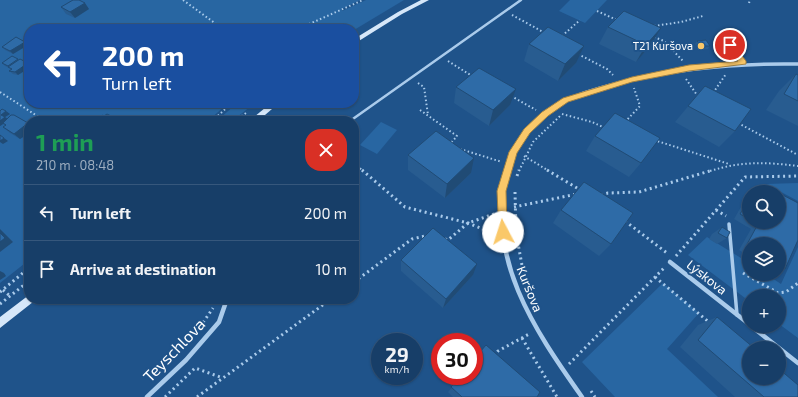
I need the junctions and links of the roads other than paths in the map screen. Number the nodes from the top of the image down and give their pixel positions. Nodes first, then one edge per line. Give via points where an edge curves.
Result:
1 (426, 0) edge
2 (521, 0) edge
3 (359, 39) edge
4 (730, 45) dead end
5 (743, 63) junction
6 (798, 64) edge
7 (270, 108) edge
8 (259, 116) edge
9 (357, 116) edge
10 (729, 224) dead end
11 (672, 260) road end
12 (24, 304) edge
13 (225, 304) edge
14 (737, 315) junction
15 (742, 319) edge
16 (0, 322) edge
17 (760, 333) edge
18 (798, 363) edge
19 (147, 397) edge
20 (582, 397) edge

1 - 3 street
2 - 9 lane
4 - 5 lane
5 - 6 street, Kuršova
5 - 20 street, Kuršova via 655,74 566,100 545,114 527,131 513,152 502,191 501,211 506,251 518,293 536,330
7 - 8 street
10 - 14 lane
11 - 14 street, Lýskova
12 - 16 street
13 - 19 street, Teyschlova via 219,322 186,360
14 - 15 street, Lýskova
17 - 18 street, Lýskova

